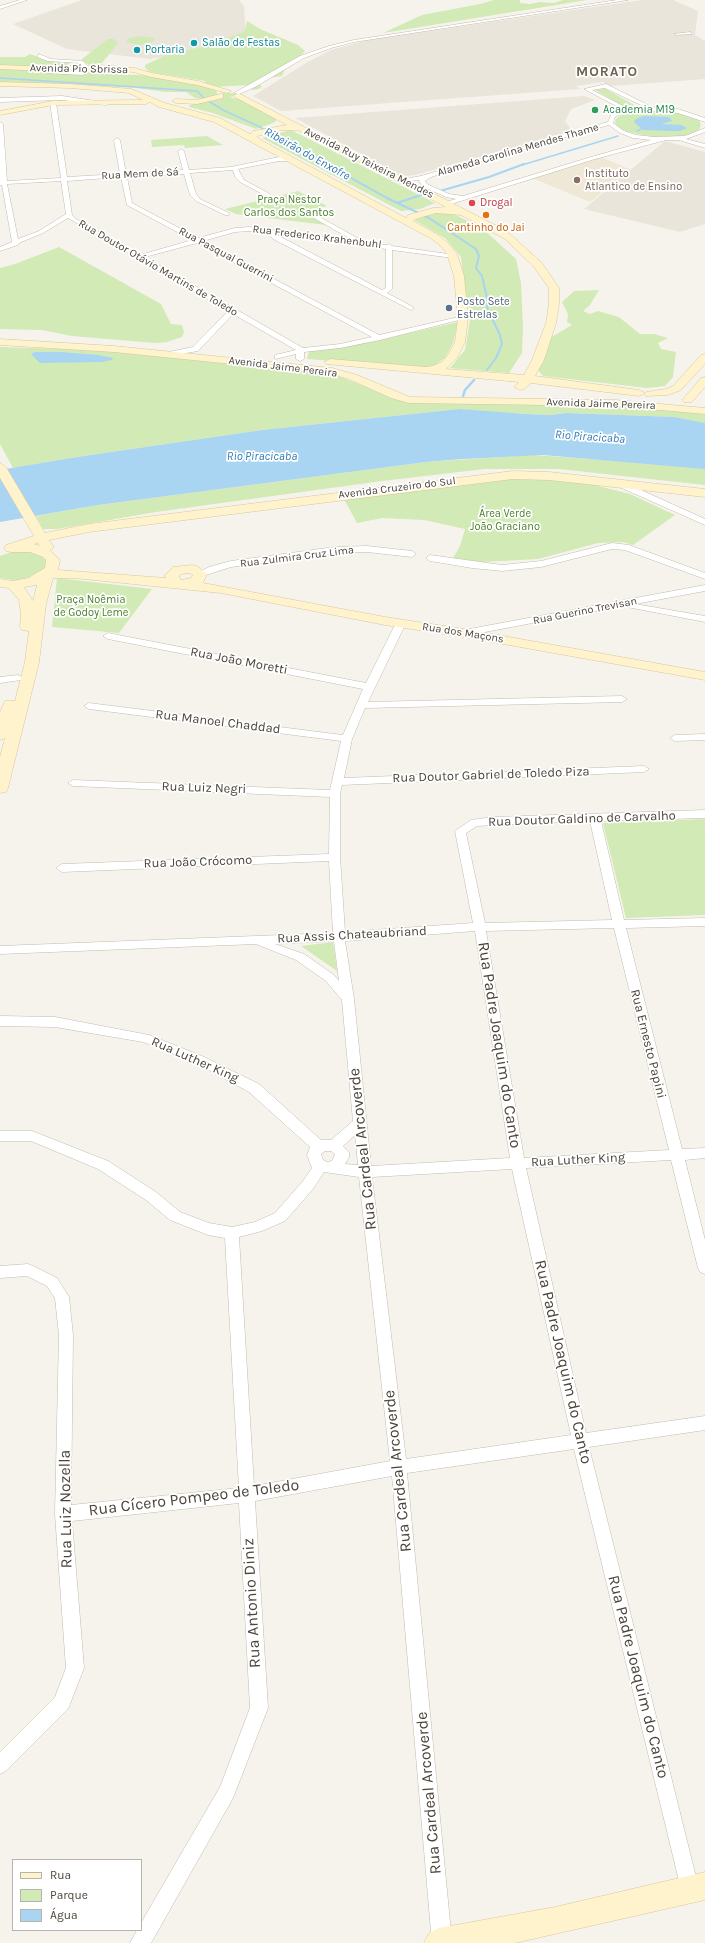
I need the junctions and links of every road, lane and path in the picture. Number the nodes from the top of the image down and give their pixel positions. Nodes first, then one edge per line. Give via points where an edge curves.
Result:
1 (25, 0) edge
2 (626, 0) edge
3 (0, 8) edge
4 (676, 34) dead end
5 (690, 34) dead end
6 (39, 56) dead end
7 (0, 67) edge
8 (84, 70) junction
9 (134, 70) junction
10 (49, 72) dead end
11 (125, 75) junction
12 (0, 84) edge
13 (138, 93) junction
14 (226, 94) junction
15 (62, 98) junction
16 (0, 100) edge
17 (78, 102) junction
18 (128, 102) junction
19 (106, 103) junction
20 (166, 104) junction
21 (54, 105) junction
22 (652, 108) junction
23 (620, 112) junction
24 (0, 114) edge
25 (705, 120) edge
26 (610, 123) junction
27 (0, 124) edge
28 (282, 124) junction
29 (705, 130) edge
30 (699, 134) junction
31 (254, 135) junction
32 (676, 139) junction
33 (117, 140) dead end
34 (662, 140) junction
35 (705, 141) edge
36 (705, 146) edge
37 (181, 150) dead end
38 (284, 158) junction
39 (235, 169) junction
40 (186, 172) junction
41 (124, 176) junction
42 (431, 176) junction
43 (63, 179) junction
44 (402, 180) junction
45 (2, 182) edge
46 (268, 195) dead end
47 (462, 197) junction
48 (448, 203) junction
49 (435, 210) junction
50 (309, 213) dead end
51 (227, 214) dead end
52 (70, 215) junction
53 (412, 217) junction
54 (476, 218) junction
55 (269, 231) junction
56 (198, 240) junction
57 (363, 243) junction
58 (16, 244) junction
59 (389, 246) junction
60 (446, 246) junction
61 (0, 249) edge
62 (428, 252) junction
63 (453, 256) junction
64 (139, 257) junction
65 (382, 293) junction
66 (411, 308) dead end
67 (232, 311) junction
68 (463, 318) junction
69 (205, 337) junction
70 (0, 338) edge
71 (380, 338) junction
72 (0, 342) edge
73 (191, 351) junction
74 (172, 352) junction
75 (301, 353) junction
76 (705, 357) edge
77 (421, 371) junction
78 (487, 376) junction
79 (528, 379) junction
80 (704, 382) edge
81 (383, 392) junction
82 (650, 394) junction
83 (496, 397) junction
84 (688, 400) junction
85 (478, 401) junction
86 (547, 401) junction
87 (705, 403) edge
88 (705, 411) edge
89 (0, 467) edge
90 (648, 492) junction
91 (705, 493) edge
92 (705, 522) edge
93 (89, 528) junction
94 (42, 537) junction
95 (4, 548) edge
96 (412, 554) dead end
97 (430, 558) dead end
98 (49, 564) junction
99 (231, 564) junction
100 (185, 569) junction
101 (200, 575) junction
102 (102, 576) junction
103 (705, 576) edge
104 (7, 584) edge
105 (179, 584) junction
106 (705, 588) edge
107 (221, 589) junction
108 (619, 604) junction
109 (705, 619) edge
110 (401, 623) junction
111 (464, 633) junction
112 (108, 636) dead end
113 (705, 676) edge
114 (18, 678) junction
115 (0, 680) edge
116 (369, 686) junction
117 (622, 699) dead end
118 (89, 706) dead end
119 (360, 706) junction
120 (0, 735) edge
121 (705, 737) edge
122 (675, 738) dead end
123 (347, 739) junction
124 (644, 769) dead end
125 (72, 783) dead end
126 (0, 788) edge
127 (336, 788) junction
128 (705, 814) edge
129 (595, 819) junction
130 (460, 831) joint
131 (334, 857) junction
132 (62, 868) dead end
133 (705, 922) edge
134 (618, 925) junction
135 (480, 927) junction
136 (339, 937) junction
137 (254, 941) junction
138 (0, 950) edge
139 (348, 1000) junction
140 (0, 1021) edge
141 (360, 1123) junction
142 (0, 1136) edge
143 (334, 1146) junction
144 (319, 1147) junction
145 (705, 1153) edge
146 (675, 1154) junction
147 (518, 1164) junction
148 (327, 1167) junction
149 (365, 1172) junction
150 (232, 1233) junction
151 (705, 1268) edge
152 (0, 1272) edge
153 (705, 1423) edge
154 (580, 1442) junction
155 (399, 1467) junction
156 (246, 1495) junction
157 (63, 1514) junction
158 (0, 1765) edge
159 (697, 1887) edge
160 (140, 1943) edge
161 (441, 1943) edge

1 - 3 street
2 - 14 street via 354,41 302,57 258,83
4 - 5 street
6 - 8 street via 50,60 81,62 85,65
7 - 8 main road, Avenida Pio Sbrissa
8 - 9 main road, Avenida Pio Sbrissa
8 - 10 street, Avenida Pio Sbrissa
8 - 11 main road, Avenida Pio Sbrissa
9 - 11 main road
9 - 14 main road, Avenida Pio Sbrissa via 198,83
11 - 14 main road, Avenida Pio Sbrissa via 189,83
12 - 13 main road via 106,88
13 - 18 main road via 137,99
13 - 20 main road
14 - 20 main road via 203,101 188,102 185,106
14 - 28 main road, Avenida Ruy Teixeira Mendes
15 - 16 street
15 - 17 street
15 - 19 street
17 - 19 main road
17 - 21 main road
18 - 19 main road
18 - 20 main road
20 - 21 main road
20 - 31 main road
21 - 24 main road
21 - 43 street, Rua Doutor Otávio Martins de Toledo
22 - 23 street
22 - 23 street via 606,86 587,89 623,108
22 - 25 street via 685,112
23 - 26 street
26 - 34 street via 617,130 628,134
26 - 42 street, Alameda Carolina Mendes Thame
27 - 45 street
28 - 31 main road
28 - 44 main road, Avenida Ruy Teixeira Mendes via 302,129
29 - 30 street
30 - 32 street
30 - 35 street
31 - 38 main road
32 - 34 street
32 - 36 street
33 - 41 street, Rua Pasqual Guerrini
34 - 47 street
37 - 40 street
38 - 39 street, Rua Mem de Sá
38 - 53 main road via 378,206
39 - 40 street, Rua Mem de Sá
39 - 46 street via 242,181
40 - 41 street, Rua Mem de Sá
40 - 51 street via 193,195
41 - 43 street, Rua Mem de Sá
41 - 56 street, Rua Pasqual Guerrini via 129,204
42 - 44 street, Alameda Carolina Mendes Thame
42 - 47 street via 422,180 424,185 448,196
43 - 45 street, Rua Mem de Sá
43 - 52 street, Rua Doutor Otávio Martins de Toledo
44 - 48 main road, Avenida Ruy Teixeira Mendes
45 - 58 street
47 - 48 street
48 - 49 main road
48 - 54 main road, Avenida Ruy Teixeira Mendes
49 - 53 main road
49 - 54 main road via 450,210
50 - 57 street
52 - 58 street
52 - 64 street, Rua Doutor Otávio Martins de Toledo via 74,220
53 - 60 main road
54 - 79 main road, Avenida Ruy Teixeira Mendes via 500,231 530,257 554,288 551,323 538,360
55 - 56 street, Rua Frederico Krahenbuhl via 242,229
55 - 57 street, Rua Frederico Krahenbuhl
55 - 65 street via 275,238
56 - 64 street, Rua Frederico Krahenbuhl
56 - 71 street, Rua Pasqual Guerrini
57 - 59 street, Rua Frederico Krahenbuhl
58 - 61 street
59 - 62 street, Rua Frederico Krahenbuhl
59 - 65 street via 389,289
60 - 62 street, Rua Frederico Krahenbuhl
60 - 63 main road
62 - 63 street, Rua Frederico Krahenbuhl
63 - 68 main road via 460,276
64 - 67 street, Rua Doutor Otávio Martins de Toledo
65 - 66 street
67 - 69 street
67 - 75 street, Rua Doutor Otávio Martins de Toledo
68 - 71 street
68 - 77 main road via 460,342 446,364 436,369
69 - 73 street
69 - 74 street
70 - 74 main road, Avenida Jaime Pereira via 70,340
71 - 75 street
72 - 74 main road, Avenida Jaime Pereira
73 - 74 main road, Avenida Jaime Pereira
73 - 75 main road, Avenida Jaime Pereira via 278,357
74 - 81 main road, Avenida Jaime Pereira via 332,371 353,377
75 - 77 main road, Avenida Jaime Pereira
76 - 82 main road via 677,388
77 - 78 main road, Avenida Jaime Pereira
77 - 81 main road via 405,371 384,377 378,386
78 - 79 main road, Avenida Jaime Pereira
78 - 83 main road via 504,383 506,388 503,394
79 - 82 main road, Avenida Jaime Pereira
79 - 83 main road, Avenida Ruy Teixeira Mendes via 516,390
80 - 84 main road
81 - 85 main road, Avenida Jaime Pereira via 409,400
82 - 84 main road, Avenida Jaime Pereira
83 - 85 main road, Avenida Ruy Teixeira Mendes
84 - 86 main road via 675,402 611,398
84 - 87 main road, Avenida Jaime Pereira
85 - 86 main road, Avenida Jaime Pereira
86 - 88 main road, Avenida Jaime Pereira via 616,403
89 - 94 main road
90 - 91 main road, Avenida Cruzeiro do Sul
90 - 92 street
90 - 93 main road, Avenida Cruzeiro do Sul via 618,483 549,476 506,476
93 - 94 main road, Avenida Cruzeiro do Sul
93 - 98 main road, Avenida Cruzeiro do Sul via 60,545
94 - 95 main road, Avenida Cruzeiro do Sul
94 - 98 main road via 46,544
95 - 98 main road via 32,548
96 - 99 street, Rua Zulmira Cruz Lima via 367,549 335,550
97 - 103 street via 502,568 541,564 612,546 626,547
98 - 102 main road, Rua dos Maçons via 74,574
98 - 104 main road via 32,582
98 - 126 main road via 39,604 32,662
99 - 100 street, Rua Zulmira Cruz Lima
99 - 101 street, Rua Zulmira Cruz Lima
100 - 101 main road, Rua dos Maçons via 196,570
100 - 102 main road, Rua dos Maçons
100 - 105 main road via 171,576
101 - 105 main road via 194,583
101 - 107 main road, Rua dos Maçons
102 - 105 main road, Rua dos Maçons
104 - 114 main road via 22,593 28,614 24,653
105 - 107 main road, Rua dos Maçons
106 - 108 street, Rua Guerino Trevisan
107 - 110 main road, Rua dos Maçons
108 - 109 street
108 - 111 street, Rua Guerino Trevisan
110 - 111 main road, Rua dos Maçons
110 - 116 street, Rua Cardeal Arcoverde
111 - 113 main road, Rua dos Maçons
112 - 116 street, Rua João Moretti
114 - 115 street
114 - 120 main road
116 - 119 street, Rua Cardeal Arcoverde
117 - 119 street
118 - 123 street, Rua Manoel Chaddad
119 - 123 street, Rua Cardeal Arcoverde
121 - 122 street
123 - 127 street, Rua Cardeal Arcoverde
124 - 127 street, Rua Doutor Gabriel de Toledo Piza
125 - 127 street, Rua Luiz Negri
127 - 131 street, Rua Cardeal Arcoverde
128 - 129 street, Rua Doutor Galdino de Carvalho
129 - 130 street, Rua Doutor Galdino de Carvalho via 493,821 475,823
129 - 134 street, Rua Ernesto Papini
130 - 135 street, Rua Padre Joaquim do Canto
131 - 132 street, Rua João Crócomo
131 - 136 street, Rua Cardeal Arcoverde
133 - 134 street, Rua Assis Chateaubriand
134 - 135 street, Rua Assis Chateaubriand
134 - 146 street, Rua Ernesto Papini
135 - 136 street, Rua Assis Chateaubriand
135 - 147 street, Rua Padre Joaquim do Canto
136 - 137 street, Rua Assis Chateaubriand
136 - 139 street, Rua Cardeal Arcoverde
137 - 138 street, Rua Assis Chateaubriand
137 - 139 street via 300,957 330,978
139 - 141 street, Rua Cardeal Arcoverde
140 - 144 street, Rua Luther King via 55,1022 145,1038 198,1059 254,1088
141 - 143 street
141 - 149 street, Rua Cardeal Arcoverde
142 - 150 street via 32,1136 103,1165 151,1196 174,1216 208,1229
143 - 144 street
143 - 148 street via 342,1152 341,1161
144 - 148 street via 314,1155 317,1164
145 - 146 street, Rua Luther King
146 - 147 street, Rua Luther King
146 - 151 street, Rua Ernesto Papini
147 - 149 street, Rua Luther King
147 - 154 street, Rua Padre Joaquim do Canto
148 - 149 street, Rua Luther King
148 - 150 street via 280,1217 257,1227
149 - 155 street, Rua Cardeal Arcoverde
150 - 156 street, Rua Antonio Diniz
152 - 157 street, Rua Luiz Nozella via 28,1270 52,1282 62,1297 66,1335
153 - 154 street, Rua Cícero Pompeo de Toledo
154 - 155 street, Rua Cícero Pompeo de Toledo
154 - 159 street, Rua Padre Joaquim do Canto
155 - 156 street, Rua Cícero Pompeo de Toledo
155 - 161 street, Rua Cardeal Arcoverde
156 - 157 street, Rua Cícero Pompeo de Toledo
156 - 160 street, Rua Antonio Diniz via 259,1708 227,1792
157 - 158 street, Rua Luiz Nozella via 75,1668 62,1703
159 - 161 main road via 555,1921

